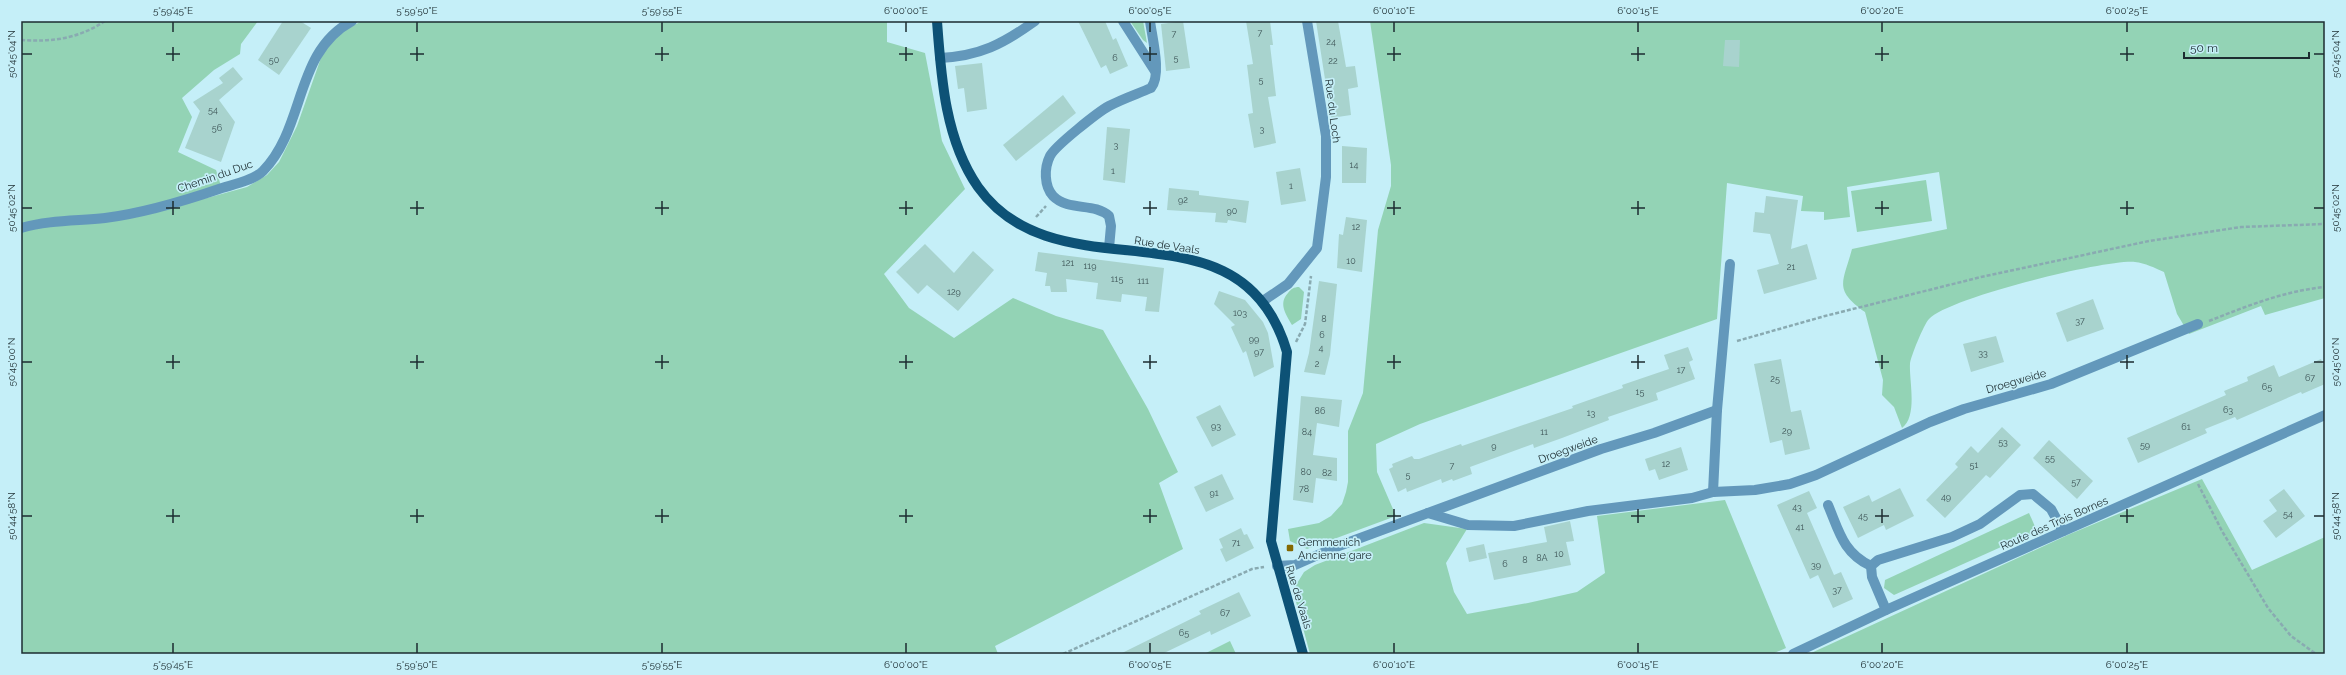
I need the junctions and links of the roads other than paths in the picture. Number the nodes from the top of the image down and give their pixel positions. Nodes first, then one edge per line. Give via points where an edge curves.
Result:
1 (352, 21) edge
2 (937, 21) edge
3 (1035, 21) edge
4 (1123, 21) edge
5 (1150, 21) edge
6 (1307, 21) edge
7 (940, 58) junction
8 (1156, 73) junction
9 (21, 228) edge
10 (1109, 248) junction
11 (1730, 264) dead end
12 (1263, 301) junction
13 (2198, 324) road end
14 (1717, 410) junction
15 (2325, 415) edge
16 (1713, 492) junction
17 (1828, 504) dead end
18 (1428, 513) junction
19 (2063, 531) junction
20 (1277, 566) junction
21 (1871, 566) junction
22 (1886, 610) junction
23 (1303, 654) edge
24 (1793, 654) edge

1 - 9 street, Chemin du Duc via 333,33 317,53 284,141 262,172 243,181 151,210 105,218 52,221
2 - 7 main road, Rue de Vaals
3 - 7 street via 982,53
4 - 8 street
5 - 8 street
6 - 12 street, Rue du Loch via 1326,136 1326,177 1317,248 1288,284
7 - 10 main road, Rue de Vaals via 955,138 977,186 992,205 1026,229 1051,239
8 - 10 street via 1155,83 1151,88 1108,106 1050,155 1046,184 1054,196 1070,206 1103,210 1110,216
10 - 12 main road, Rue de Vaals via 1181,257 1212,265 1232,274
11 - 14 street
12 - 20 main road, Rue de Vaals via 1287,352 1282,428 1271,524 1271,541
13 - 16 street, Droegweide via 2051,384 1964,409 1930,422 1816,475 1790,484 1755,490
14 - 16 street
14 - 18 street, Droegweide via 1601,449
15 - 19 street, Route des Trois Bornes
16 - 18 street, Droegweide via 1692,498 1550,517 1514,526 1468,524
17 - 21 street via 1846,548 1858,560
18 - 20 street, Droegweide via 1295,565
19 - 21 street via 2051,509 2034,494 2020,495 1980,524 1952,537 1878,560
19 - 22 street, Route des Trois Bornes
20 - 23 main road, Rue de Vaals
21 - 22 street via 1872,577
22 - 24 street, Route des Trois Bornes

